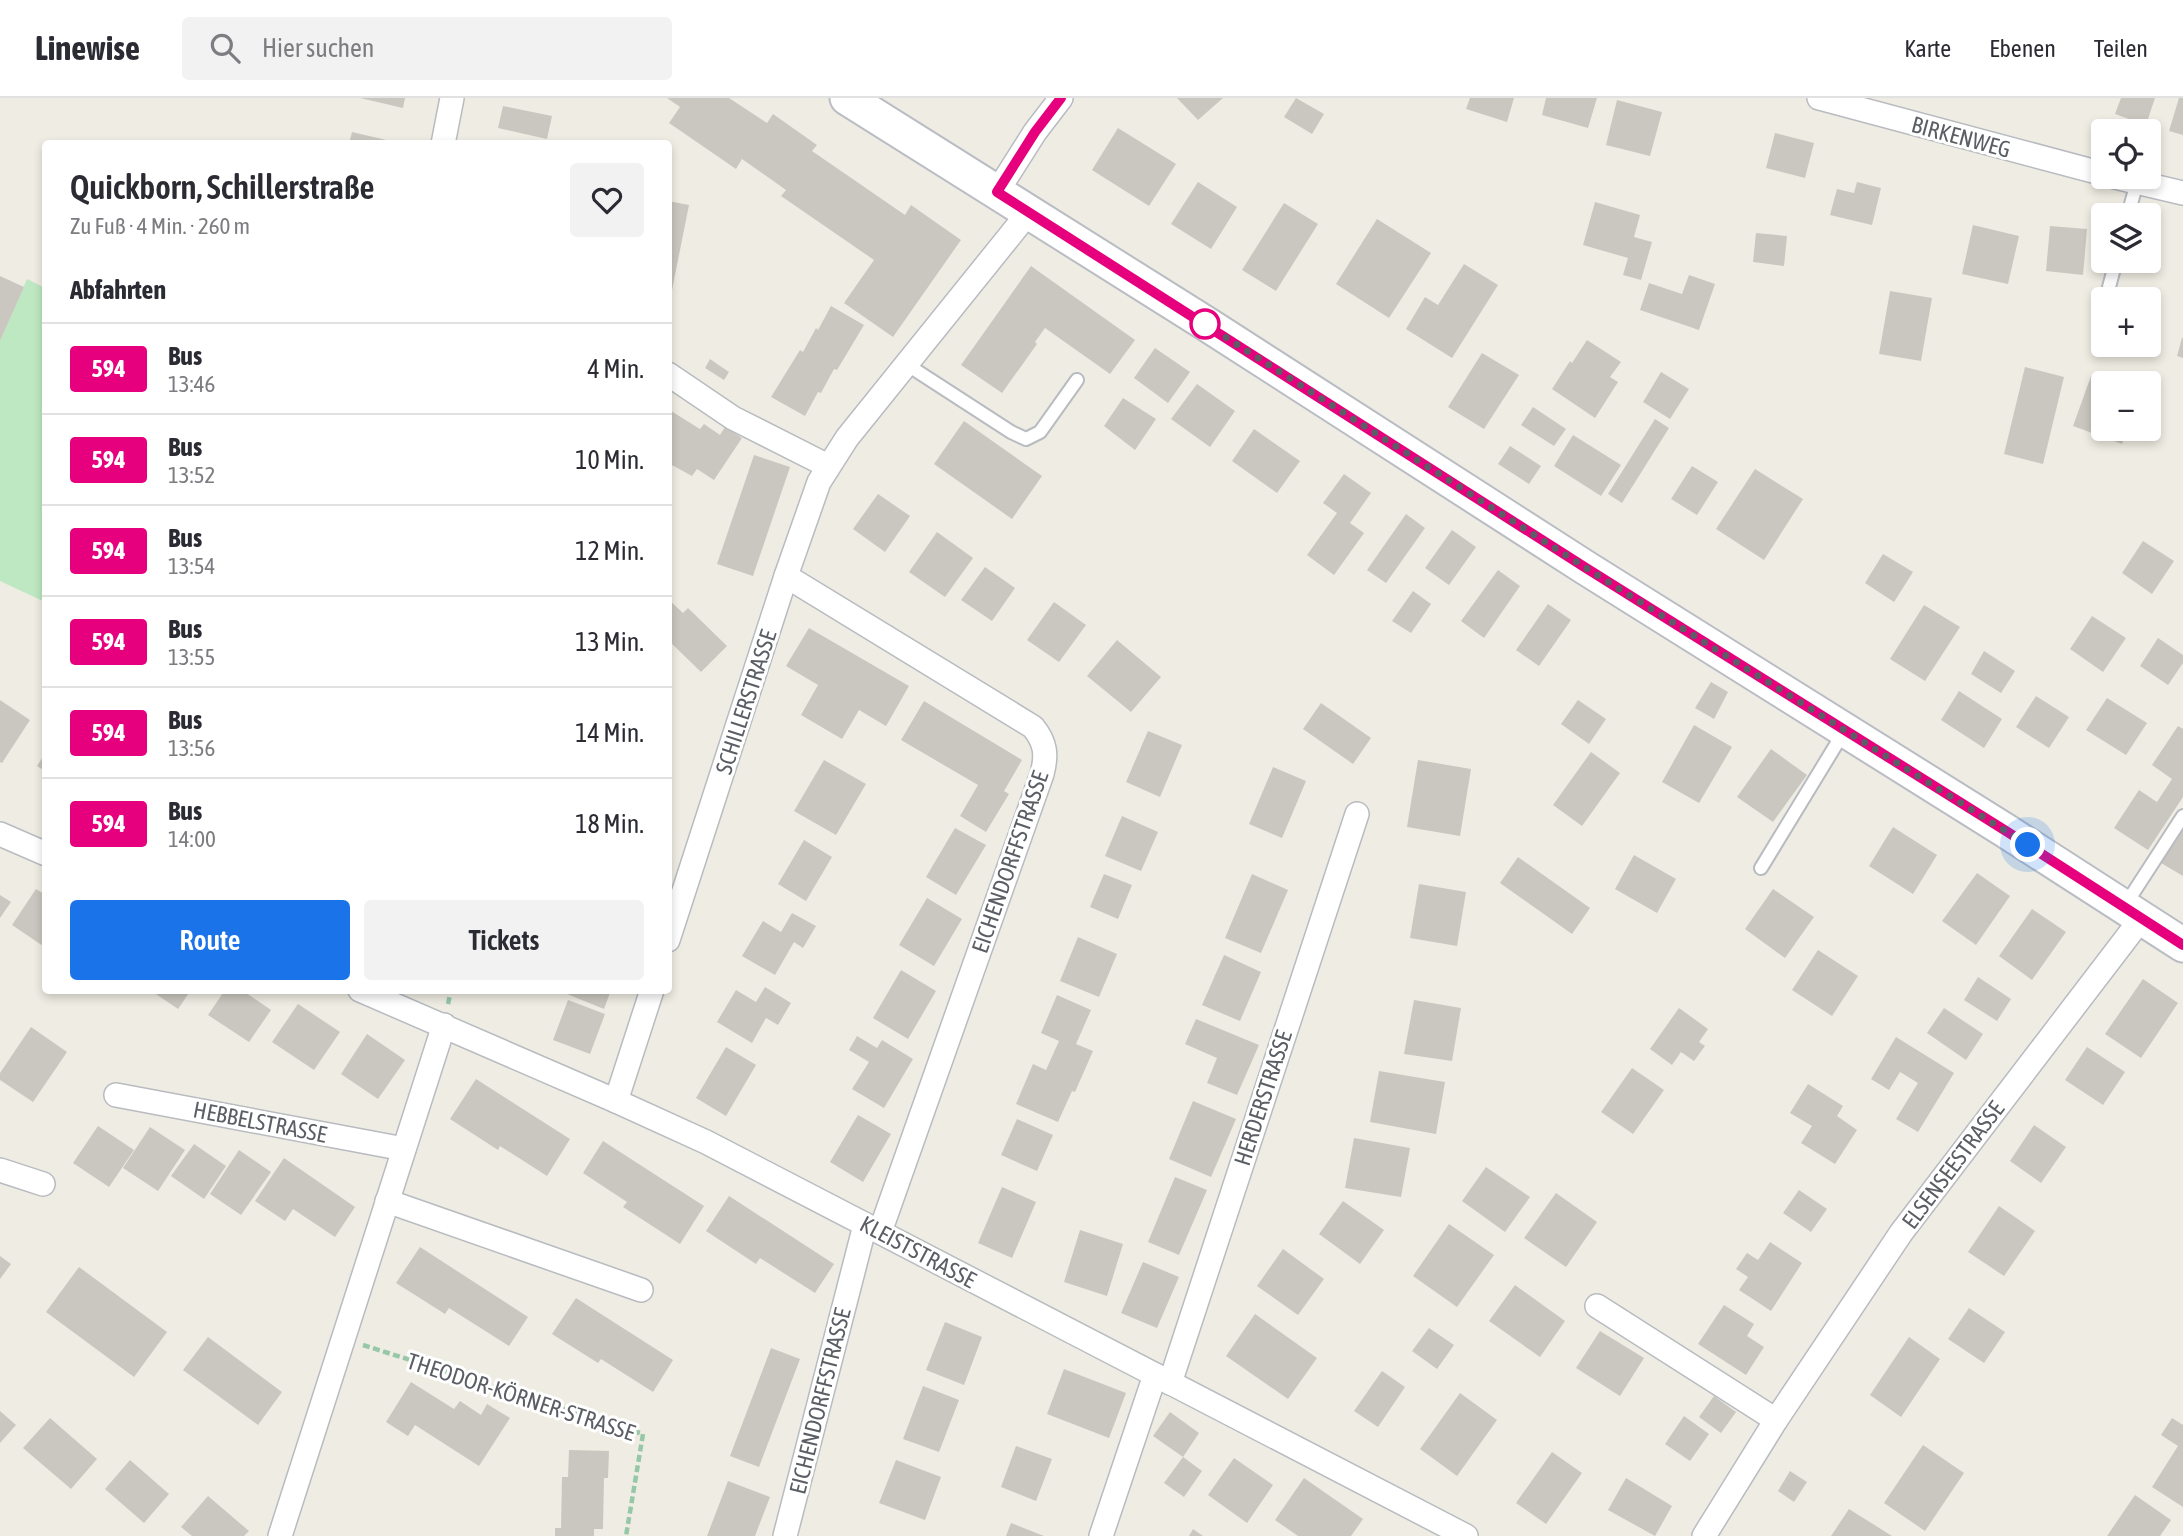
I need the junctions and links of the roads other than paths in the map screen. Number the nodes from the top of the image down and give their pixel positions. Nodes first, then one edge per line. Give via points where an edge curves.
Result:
1 (452, 98) edge
2 (847, 98) edge
3 (1061, 98) edge
4 (1819, 98) edge
5 (444, 140) edge
6 (2091, 171) edge
7 (2161, 188) edge
8 (997, 192) junction
9 (2183, 193) edge
10 (1028, 212) junction
11 (2113, 273) edge
12 (2109, 287) dead end
13 (906, 364) junction
14 (672, 377) edge
15 (1077, 380) dead end
16 (828, 466) junction
17 (786, 576) junction
18 (1845, 730) junction
19 (1357, 814) dead end
20 (2183, 816) edge
21 (0, 834) edge
22 (42, 852) edge
23 (1761, 868) dead end
24 (2132, 913) junction
25 (672, 928) edge
26 (2183, 945) edge
27 (370, 994) edge
28 (651, 994) edge
29 (444, 1025) junction
30 (117, 1095) dead end
31 (617, 1101) junction
32 (404, 1149) junction
33 (0, 1170) edge
34 (43, 1184) dead end
35 (387, 1201) junction
36 (873, 1228) junction
37 (640, 1290) dead end
38 (1597, 1306) dead end
39 (1162, 1379) junction
40 (1776, 1420) junction
41 (280, 1536) edge
42 (785, 1536) edge
43 (1101, 1536) edge
44 (1466, 1536) edge
45 (1704, 1536) edge

1 - 5 street
2 - 8 main road
3 - 8 street
4 - 6 street, BIRKENWEG
7 - 9 street
8 - 10 main road
10 - 13 street, SCHILLERSTRASSE
10 - 18 main road
11 - 12 lane
13 - 15 lane via 1026,439 1040,432
13 - 16 street, SCHILLERSTRASSE
14 - 16 street via 733,418
16 - 17 street, SCHILLERSTRASSE via 812,498
17 - 25 street, SCHILLERSTRASSE
17 - 36 street, EICHENDORFFSTRASSE via 1033,727 1045,747 1042,774
18 - 23 lane
18 - 24 main road
19 - 39 street, HERDERSTRASSE
20 - 24 lane
21 - 22 street
24 - 26 main road
24 - 40 street, ELSENSEESTRASSE via 1901,1233
27 - 29 street, KLEISTSTRASSE
28 - 31 street
29 - 31 street, KLEISTSTRASSE
29 - 32 street
30 - 32 street, HEBBELSTRASSE
31 - 36 street, KLEISTSTRASSE
32 - 35 street
33 - 34 street
35 - 37 street
35 - 41 street
36 - 39 street, KLEISTSTRASSE
36 - 42 street, EICHENDORFFSTRASSE
38 - 40 street
39 - 43 street, HERDERSTRASSE
39 - 44 street, KLEISTSTRASSE
40 - 45 street, ELSENSEESTRASSE

